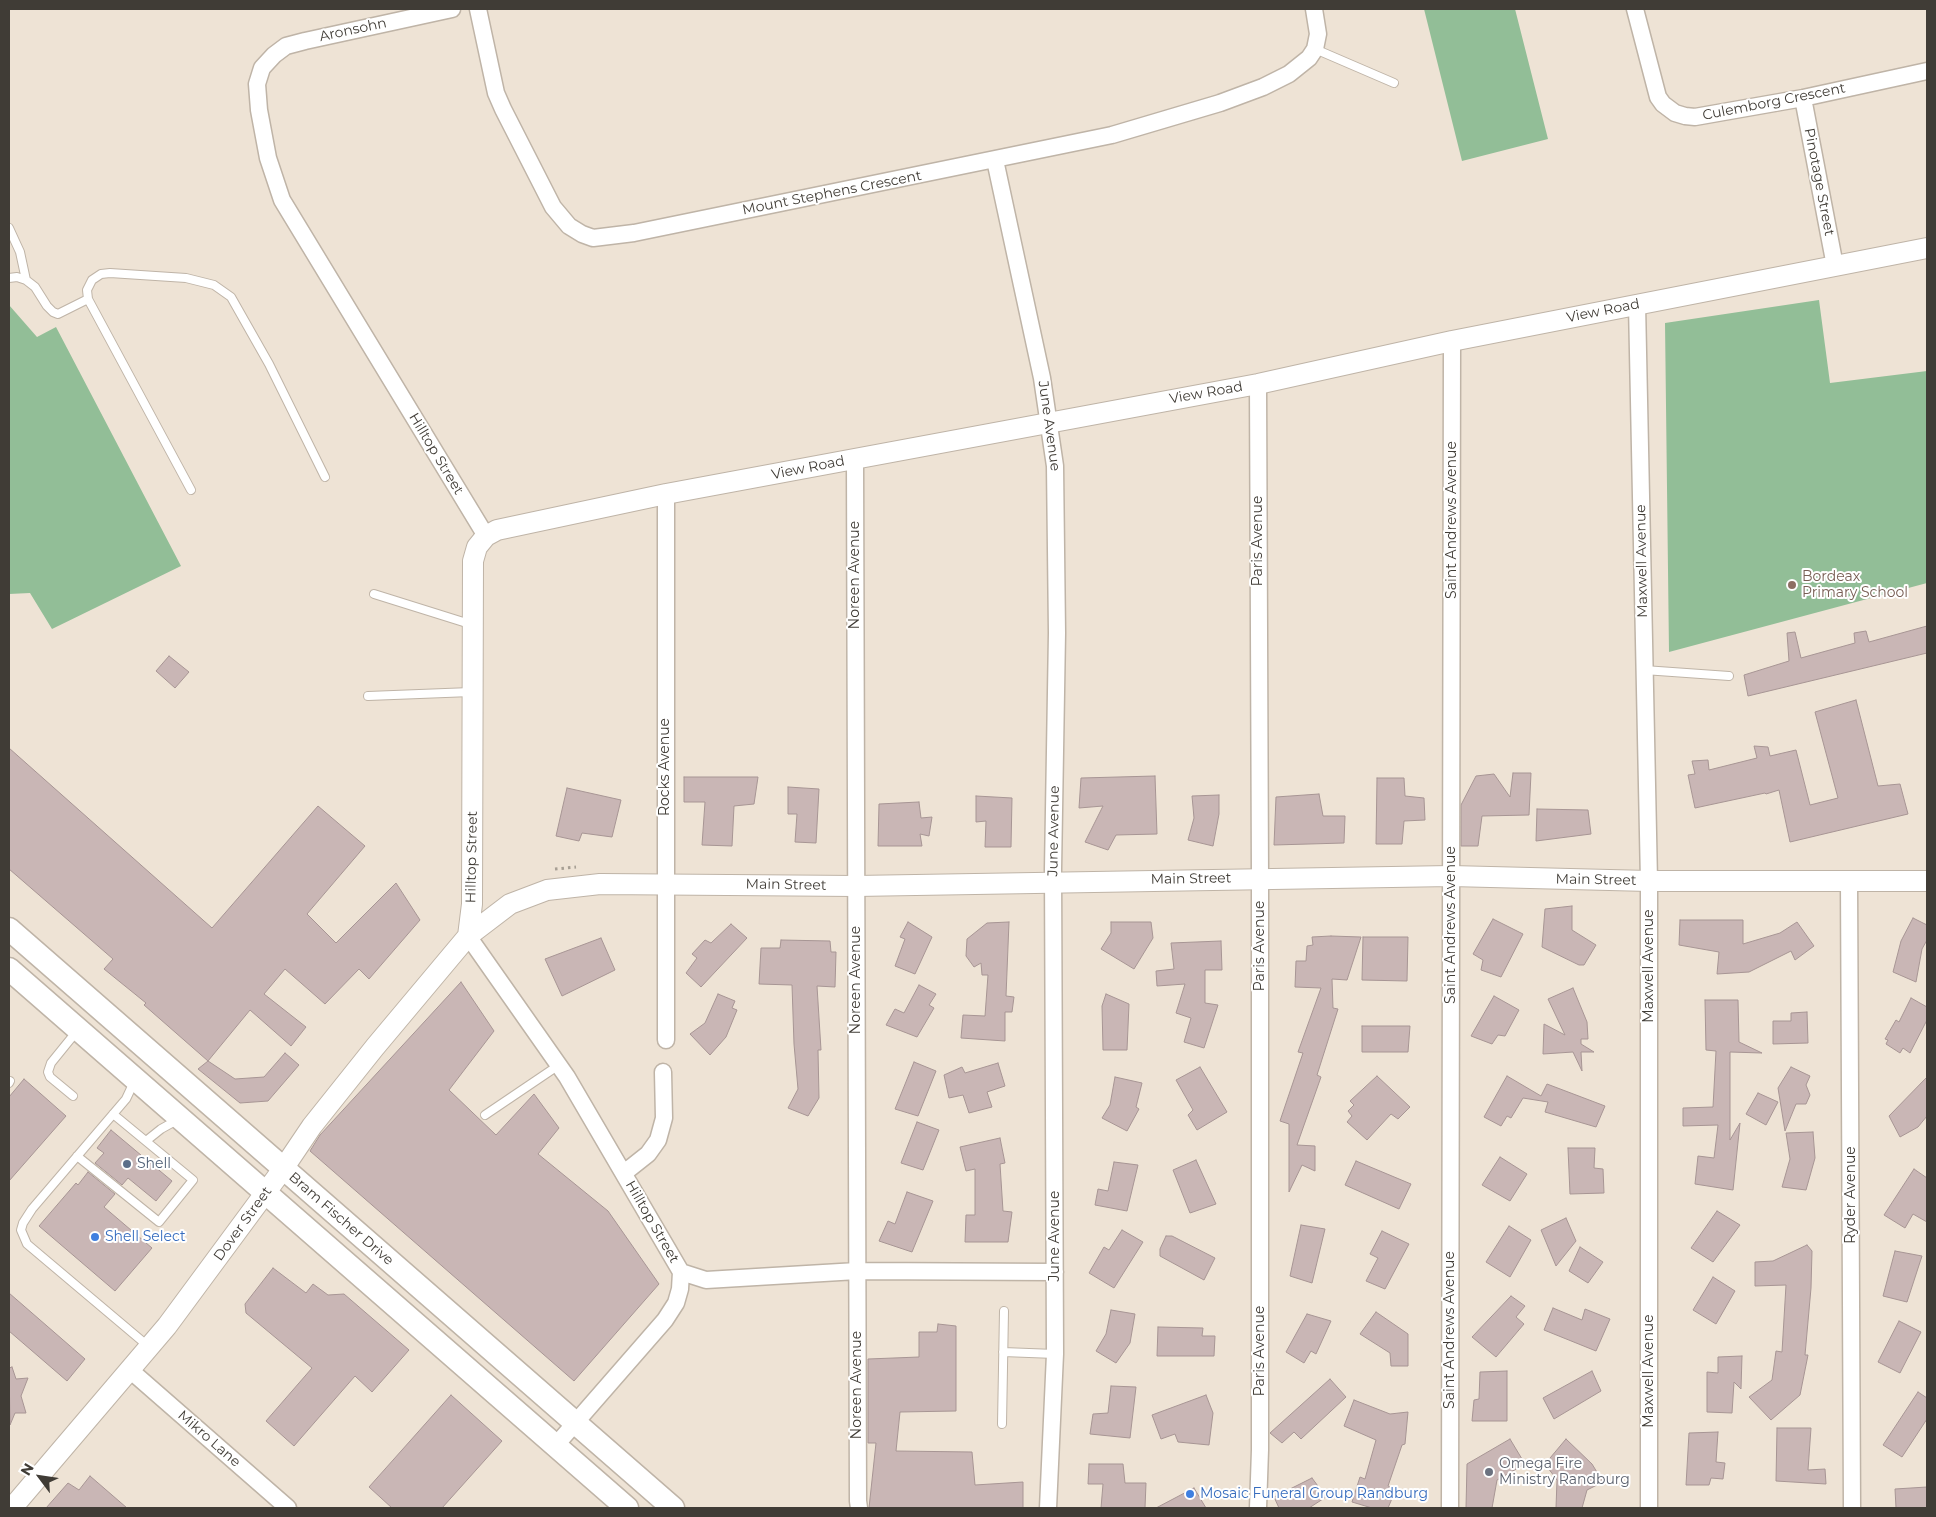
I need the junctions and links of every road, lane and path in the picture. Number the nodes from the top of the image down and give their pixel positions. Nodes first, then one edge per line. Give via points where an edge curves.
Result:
1 (452, 9) edge
2 (478, 9) edge
3 (1314, 9) edge
4 (1635, 9) edge
5 (1315, 49) junction
6 (262, 68) joint
7 (1927, 72) edge
8 (1394, 83) dead end
9 (1802, 98) junction
10 (995, 160) junction
11 (9, 228) edge
12 (1927, 248) edge
13 (1835, 266) junction
14 (9, 278) edge
15 (26, 280) junction
16 (88, 299) junction
17 (1637, 304) junction
18 (1452, 341) junction
19 (1258, 384) junction
20 (1050, 422) junction
21 (855, 459) junction
22 (325, 477) dead end
23 (191, 490) dead end
24 (666, 494) junction
25 (486, 536) junction
26 (374, 594) dead end
27 (473, 625) junction
28 (1644, 670) junction
29 (1728, 676) dead end
30 (473, 692) junction
31 (368, 696) dead end
32 (1451, 876) junction
33 (1260, 878) junction
34 (1648, 881) junction
35 (1849, 881) junction
36 (1053, 882) junction
37 (1927, 882) edge
38 (665, 884) junction
39 (856, 886) junction
40 (9, 929) edge
41 (468, 936) junction
42 (9, 970) edge
43 (78, 1029) junction
44 (666, 1040) dead end
45 (559, 1065) junction
46 (663, 1072) dead end
47 (135, 1079) junction
48 (73, 1096) dead end
49 (113, 1114) junction
50 (485, 1115) dead end
51 (181, 1118) junction
52 (146, 1141) junction
53 (77, 1156) junction
54 (283, 1169) junction
55 (624, 1173) junction
56 (265, 1194) junction
57 (857, 1271) junction
58 (681, 1272) junction
59 (1055, 1272) junction
60 (1004, 1311) dead end
61 (150, 1347) junction
62 (1003, 1352) junction
63 (1055, 1354) junction
64 (130, 1370) junction
65 (576, 1423) junction
66 (1002, 1424) dead end
67 (556, 1446) junction
68 (859, 1505) edge
69 (12, 1508) edge
70 (288, 1508) edge
71 (627, 1508) edge
72 (673, 1508) edge
73 (1048, 1508) edge
74 (1258, 1508) edge
75 (1450, 1508) edge
76 (1649, 1508) edge
77 (1852, 1508) edge

1 - 6 street, Aronsohn via 305,40 286,46
2 - 10 street, Mount Stephens Crescent via 496,93 552,207 569,226 593,238 634,233
3 - 5 street via 1318,34
4 - 9 street, Culemborg Crescent via 1656,90 1663,104 1674,113 1696,117
5 - 8 lane
5 - 10 street, Mount Stephens Crescent via 1290,74 1220,103 1112,135
6 - 25 street, Hilltop Street via 258,84 259,110 268,158 282,200
7 - 9 street, Culemborg Crescent
9 - 13 street, Pinotage Street
10 - 20 street, June Avenue
11 - 15 lane via 20,252
12 - 13 street, View Road
13 - 17 street, View Road
14 - 15 lane
15 - 16 lane via 47,306 58,314
16 - 22 lane via 87,290 92,280 110,273 186,278 214,286 231,297 269,364
16 - 23 lane
17 - 18 street, View Road
17 - 28 street, Maxwell Avenue
18 - 19 street, View Road
18 - 32 street, Saint Andrews Avenue
19 - 20 street, View Road
19 - 33 street, Paris Avenue
20 - 21 street, View Road
20 - 36 street, June Avenue via 1056,466
21 - 24 street, View Road
21 - 39 street, Noreen Avenue
24 - 25 street, View Road via 497,530
24 - 38 street, Rocks Avenue
25 - 27 street, Hilltop Street via 477,547 473,561
26 - 27 lane
27 - 30 street, Hilltop Street
28 - 29 lane
28 - 34 street, Maxwell Avenue
30 - 31 lane
30 - 41 street, Hilltop Street via 472,904
32 - 33 street, Main Street
32 - 34 street, Main Street
32 - 75 street, Saint Andrews Avenue
33 - 36 street, Main Street
33 - 74 street, Paris Avenue
34 - 35 street, Main Street
34 - 76 street, Maxwell Avenue
35 - 37 street, Main Street
35 - 77 street, Ryder Avenue
36 - 39 street, Main Street
36 - 59 street, June Avenue
38 - 39 street, Main Street
38 - 41 street, Main Street via 600,884 547,890 510,904
38 - 44 street, Rocks Avenue
39 - 57 street, Noreen Avenue
40 - 54 main road, Bram Fischer Drive
41 - 45 street, Hilltop Street
41 - 54 street, Dover Street via 312,1126
42 - 43 main road
43 - 47 main road
43 - 48 lane via 51,1063 48,1072
45 - 50 lane
45 - 55 street, Hilltop Street
46 - 55 street via 664,1118 658,1140 648,1154
47 - 49 lane via 126,1099
47 - 51 main road
49 - 52 lane
49 - 53 lane
51 - 52 lane
51 - 56 main road
52 - 53 lane via 193,1180 158,1222
53 - 61 lane via 32,1209 23,1223 23,1238
54 - 56 street, Dover Street
54 - 65 main road, Bram Fischer Drive
55 - 58 street, Hilltop Street
56 - 61 street, Dover Street
56 - 67 main road
57 - 58 street, Hilltop Street via 706,1280
57 - 59 street, Hilltop Street
57 - 68 street, Noreen Avenue
58 - 65 street via 676,1303 665,1320
59 - 63 street, June Avenue
60 - 62 lane
61 - 64 street, Dover Street
62 - 63 lane
62 - 66 lane
63 - 73 street, June Avenue
64 - 69 street, Dover Street
64 - 70 street, Mikro Lane
65 - 67 street
65 - 72 main road, Bram Fischer Drive
67 - 71 main road

